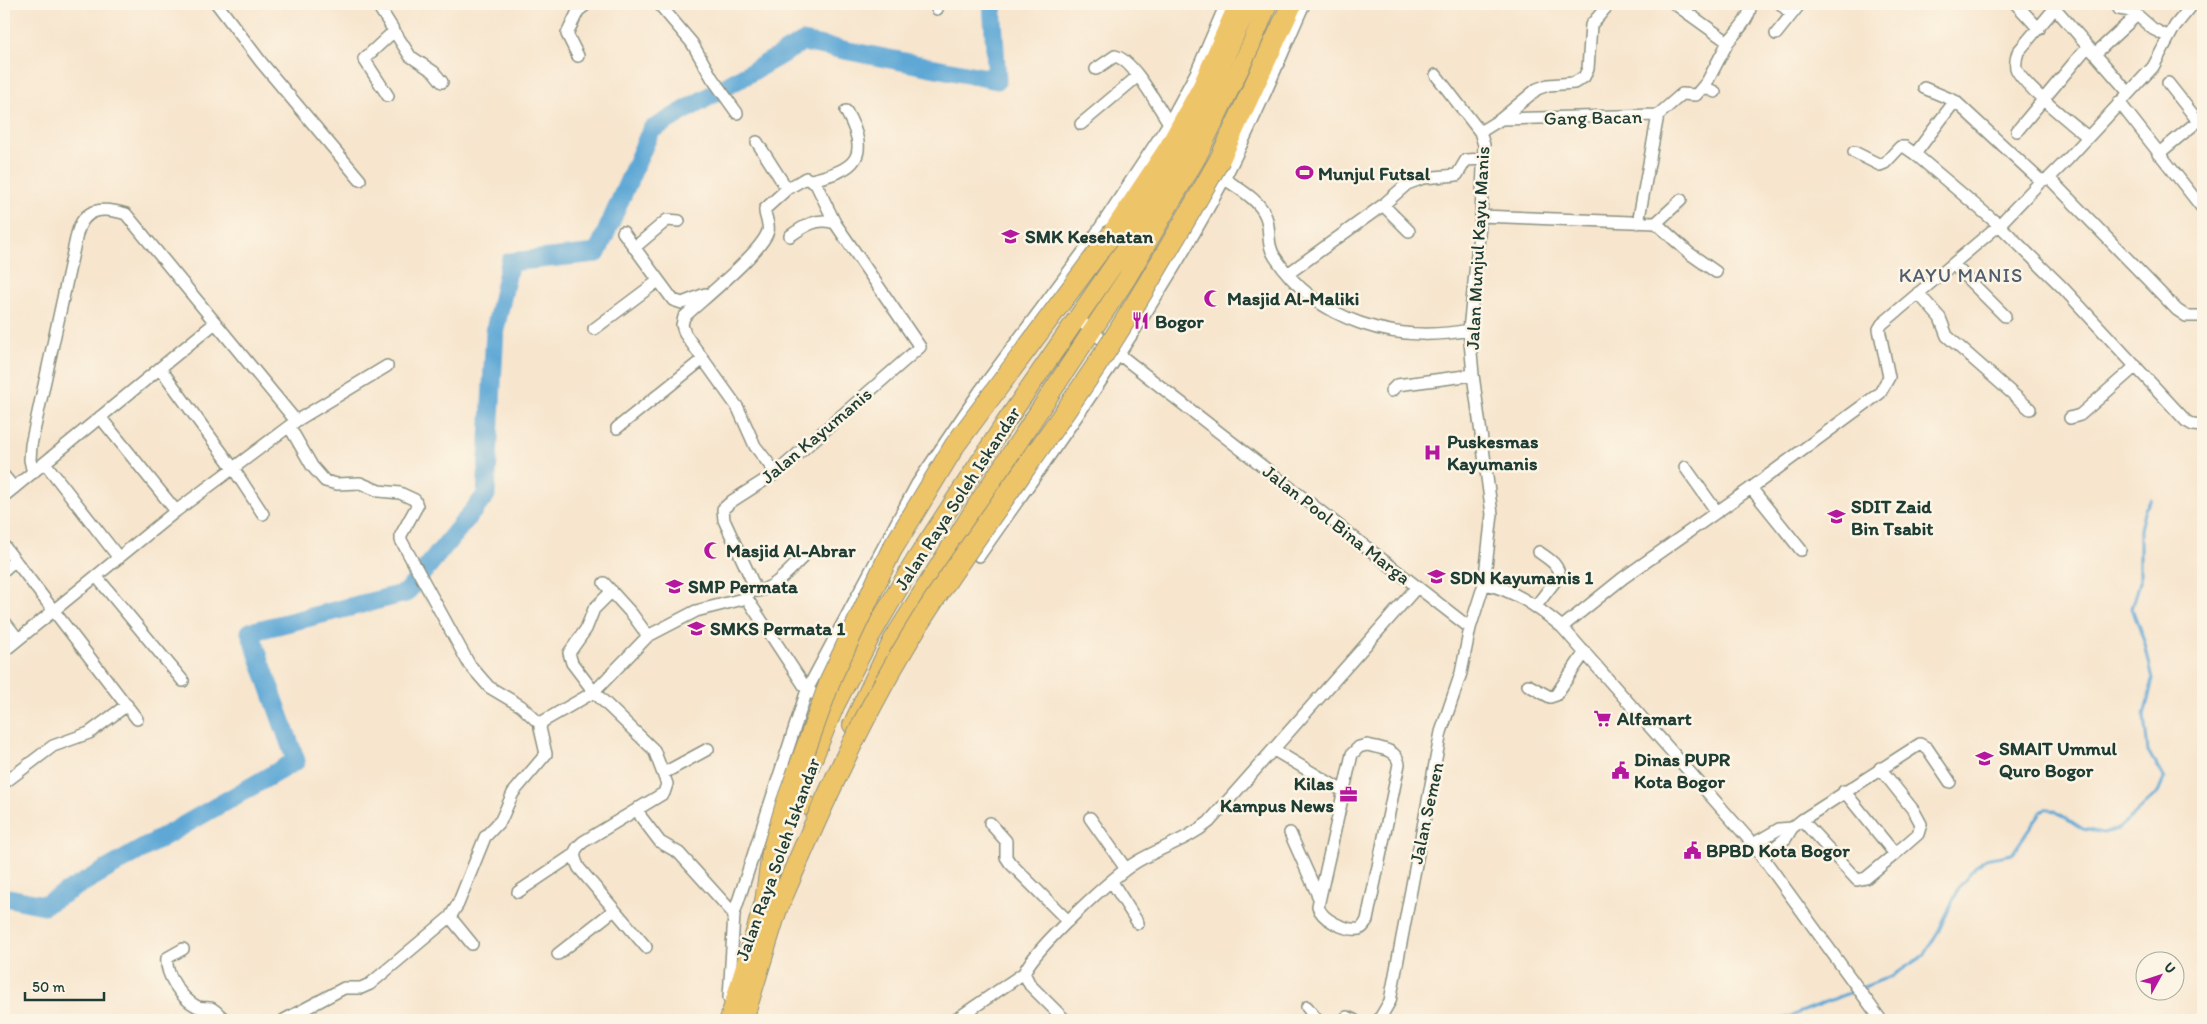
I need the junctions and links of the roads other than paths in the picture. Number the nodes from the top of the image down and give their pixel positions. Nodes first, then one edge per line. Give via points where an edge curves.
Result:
1 (217, 4) edge
2 (377, 4) edge
3 (587, 4) edge
4 (659, 4) edge
5 (1226, 4) edge
6 (1239, 4) edge
7 (1249, 4) edge
8 (1268, 4) edge
9 (1292, 4) edge
10 (1304, 4) edge
11 (1609, 4) edge
12 (1675, 4) edge
13 (1750, 4) edge
14 (1781, 4) edge
15 (1800, 4) edge
16 (2016, 4) edge
17 (2193, 4) edge
18 (2055, 6) edge
19 (2119, 9) dead end
20 (1791, 14) junction
21 (2137, 15) junction
22 (2039, 29) junction
23 (393, 32) junction
24 (1776, 34) dead end
25 (2169, 37) junction
26 (1728, 42) junction
27 (2092, 50) junction
28 (578, 56) dead end
29 (1096, 69) dead end
30 (1436, 75) dead end
31 (1138, 76) junction
32 (442, 82) dead end
33 (2168, 83) dead end
34 (1704, 87) junction
35 (1924, 88) dead end
36 (1715, 92) dead end
37 (2128, 92) junction
38 (388, 96) dead end
39 (2044, 100) junction
40 (1955, 101) junction
41 (2119, 102) junction
42 (846, 111) dead end
43 (737, 113) dead end
44 (1658, 115) junction
45 (1501, 119) junction
46 (2201, 119) edge
47 (1169, 123) junction
48 (1082, 124) dead end
49 (2017, 131) dead end
50 (1480, 132) junction
51 (2088, 137) junction
52 (758, 142) dead end
53 (1854, 152) dead end
54 (1915, 154) junction
55 (2158, 154) junction
56 (1484, 159) junction
57 (1225, 179) junction
58 (360, 180) dead end
59 (811, 180) junction
60 (2045, 180) junction
61 (787, 189) junction
62 (1681, 200) dead end
63 (2201, 200) edge
64 (1383, 205) junction
65 (1481, 216) junction
66 (679, 221) dead end
67 (1638, 223) junction
68 (1656, 223) junction
69 (835, 224) junction
70 (1998, 225) junction
71 (1409, 231) dead end
72 (623, 232) dead end
73 (790, 236) dead end
74 (634, 248) junction
75 (1953, 264) junction
76 (1716, 272) dead end
77 (1288, 273) junction
78 (658, 281) junction
79 (709, 293) junction
80 (1918, 293) junction
81 (2004, 316) dead end
82 (2203, 316) edge
83 (1076, 318) junction
84 (215, 324) junction
85 (594, 329) dead end
86 (1469, 330) junction
87 (1093, 331) junction
88 (1120, 355) junction
89 (703, 359) junction
90 (387, 366) dead end
91 (2136, 366) junction
92 (160, 368) junction
93 (1473, 375) junction
94 (1391, 391) dead end
95 (2030, 409) dead end
96 (100, 417) junction
97 (2070, 418) dead end
98 (293, 423) junction
99 (2203, 426) edge
100 (617, 428) dead end
101 (45, 463) junction
102 (1685, 467) dead end
103 (233, 468) junction
104 (33, 473) junction
105 (776, 473) junction
106 (4, 476) edge
107 (14, 488) junction
108 (1751, 488) junction
109 (4, 496) edge
110 (176, 511) junction
111 (1717, 512) junction
112 (263, 514) dead end
113 (958, 536) junction
114 (4, 546) edge
115 (1802, 550) dead end
116 (1539, 552) dead end
117 (119, 558) junction
118 (803, 558) dead end
119 (15, 560) junction
120 (4, 570) edge
121 (96, 576) junction
122 (1484, 584) junction
123 (1417, 587) junction
124 (749, 594) junction
125 (1536, 606) junction
126 (53, 610) junction
127 (4, 621) edge
128 (1562, 627) junction
129 (1470, 628) junction
130 (648, 636) junction
131 (18, 639) junction
132 (4, 651) edge
133 (1585, 652) junction
134 (183, 682) dead end
135 (1528, 685) dead end
136 (806, 690) junction
137 (594, 692) junction
138 (127, 705) junction
139 (835, 706) junction
140 (138, 719) dead end
141 (540, 724) junction
142 (708, 748) dead end
143 (1274, 750) junction
144 (1880, 768) junction
145 (664, 774) junction
146 (1950, 782) dead end
147 (4, 783) edge
148 (1343, 791) junction
149 (1844, 791) junction
150 (796, 800) junction
151 (638, 808) junction
152 (814, 809) junction
153 (1090, 818) dead end
154 (1802, 820) junction
155 (990, 823) dead end
156 (1792, 828) junction
157 (1290, 833) dead end
158 (1753, 844) junction
159 (1895, 854) junction
160 (573, 855) junction
161 (1763, 857) junction
162 (1126, 869) junction
163 (1112, 882) junction
164 (518, 892) dead end
165 (1319, 898) junction
166 (772, 904) junction
167 (613, 911) junction
168 (734, 914) junction
169 (450, 917) junction
170 (1068, 921) junction
171 (1138, 923) dead end
172 (472, 944) dead end
173 (646, 947) dead end
174 (183, 949) dead end
175 (558, 954) dead end
176 (1024, 973) junction
177 (729, 998) junction
178 (1307, 1007) dead end
179 (304, 1010) junction
180 (226, 1020) edge
181 (284, 1020) edge
182 (311, 1020) edge
183 (722, 1020) edge
184 (730, 1020) edge
185 (740, 1020) edge
186 (744, 1020) edge
187 (955, 1020) edge
188 (1065, 1020) edge
189 (1317, 1020) edge
190 (1342, 1020) edge
191 (1354, 1020) edge
192 (1379, 1020) edge
193 (1881, 1020) edge

1 - 58 street
2 - 23 street
3 - 28 street via 578,11 567,34
4 - 43 street via 692,42
5 - 47 street via 1197,71
6 - 166 highway, bridge via 1203,86 1169,148 1114,231 954,445 891,551 832,676 786,804 772,852
7 - 83 highway, Jalan Raya Soleh Iskandar via 1182,152
8 - 87 highway, Jalan Raya Soleh Iskandar via 1197,157
9 - 166 highway, bridge via 1220,159 1170,247 1103,355 921,620 867,714
10 - 57 street
11 - 45 street via 1591,25 1588,69 1584,77 1574,83 1537,88
12 - 26 street
13 - 26 street via 1750,10
14 - 20 street
15 - 20 street
16 - 22 street
17 - 25 street
18 - 22 street
18 - 27 street
19 - 21 street
20 - 24 street
21 - 25 street
21 - 27 street
22 - 39 street via 2018,52 2015,60 2017,70
23 - 32 street via 410,56 434,72
23 - 38 street via 364,59
25 - 37 street via 2154,67
26 - 34 street
27 - 37 street
27 - 39 street
29 - 31 street via 1116,56 1122,57
30 - 50 street, Jalan Munjul Kayu Manis
31 - 47 street
31 - 48 street
33 - 46 street
34 - 36 street
34 - 44 street, Gang Bacan via 1696,95 1682,94
35 - 40 street
37 - 41 street
39 - 49 street
39 - 51 street
40 - 54 street
40 - 60 street
41 - 51 street
41 - 55 street
42 - 59 street via 858,137 854,161 844,171
44 - 45 street, Gang Bacan
44 - 67 street
45 - 50 street
46 - 55 street
47 - 136 street via 1090,243 980,391 917,484
50 - 56 street, Jalan Munjul Kayu Manis
51 - 60 street
52 - 61 street
53 - 54 street via 1880,165 1886,163 1900,147
54 - 70 street
55 - 63 street
56 - 64 street via 1466,160 1456,175 1422,178 1408,184
56 - 65 street, Jalan Munjul Kayu Manis
57 - 77 street via 1259,205 1266,218 1268,246
57 - 88 street
59 - 61 street via 806,178
59 - 69 street
60 - 70 street
60 - 82 street via 2176,310 2186,316
61 - 79 street via 765,208 766,236 750,256
62 - 68 street
64 - 71 street
64 - 77 street
65 - 67 street
65 - 86 street, Jalan Munjul Kayu Manis
66 - 74 street via 667,220
67 - 68 street
68 - 76 street via 1688,253
69 - 73 street via 818,221
69 - 105 street, Jalan Kayumanis via 920,347
70 - 75 street
70 - 91 street
72 - 74 street
74 - 78 street
75 - 80 street
75 - 81 street
77 - 86 street via 1319,300 1364,326 1435,336
78 - 79 street via 678,302
78 - 85 street
79 - 89 street via 682,321 685,334
80 - 95 street via 1940,318 1947,336
80 - 108 street via 1879,329 1889,377 1880,393
83 - 87 street, Jalan Pool Bina Marga
83 - 139 highway, Jalan Raya Soleh Iskandar via 913,564
84 - 92 street
84 - 98 street
84 - 104 street via 126,214 111,209 85,216 77,234 31,445
86 - 93 street, Jalan Munjul Kayu Manis
87 - 88 street, Jalan Pool Bina Marga
87 - 113 highway, Jalan Raya Soleh Iskandar
88 - 113 street via 979,556
88 - 123 street, Jalan Pool Bina Marga
89 - 100 street
89 - 105 street via 738,408 756,446
90 - 98 street
91 - 97 street via 2080,415
91 - 99 street via 2186,421
92 - 96 street
92 - 103 street
93 - 94 street via 1397,385
93 - 122 street, Jalan Munjul Kayu Manis via 1492,514
96 - 101 street
96 - 110 street
98 - 103 street
98 - 141 street via 315,470 325,481 360,483 405,494 415,500 417,506 401,538 460,652 480,679 521,706
101 - 104 street
101 - 117 street
102 - 111 street
103 - 110 street
103 - 112 street
104 - 107 street
105 - 124 street, Jalan Kayumanis via 723,509 724,520 753,583
106 - 107 street
107 - 109 street
108 - 111 street
108 - 115 street
110 - 117 street
111 - 128 street
113 - 152 highway, Jalan Raya Soleh Iskandar via 893,639
114 - 119 street
116 - 125 street via 1555,564 1559,576
117 - 121 street
118 - 124 street via 769,587
119 - 120 street
119 - 126 street
121 - 126 street
121 - 134 street
122 - 125 street
122 - 129 street
123 - 129 street, Jalan Pool Bina Marga
123 - 143 street
124 - 130 street via 696,612
124 - 136 street
125 - 128 street
126 - 131 street
126 - 138 street
127 - 131 street
128 - 133 street
129 - 192 street, Jalan Semen via 1461,673 1441,732 1390,1001
130 - 137 street
130 - 137 street via 608,587 569,653 572,663
131 - 132 street
133 - 135 street via 1552,696
133 - 158 street
136 - 139 street
136 - 168 street
137 - 141 street
137 - 145 street via 654,750
138 - 140 street
138 - 147 street via 89,733 53,746
139 - 150 highway, Jalan Raya Soleh Iskandar
141 - 169 street via 546,754 513,793 501,820 485,837
142 - 145 street
143 - 148 street
143 - 162 street via 1204,826
144 - 146 street via 1922,744
144 - 149 street
144 - 159 street via 1921,824 1918,834
145 - 151 street via 667,784 664,792
148 - 165 street
148 - 165 street via 1352,754 1359,747 1367,745 1396,755 1399,764 1365,924 1357,930 1329,921 1319,912
149 - 154 street
149 - 159 street
150 - 152 highway
150 - 177 highway, Jalan Raya Soleh Iskandar
151 - 160 street via 583,842
151 - 168 street via 660,842 679,853
152 - 186 highway, Jalan Raya Soleh Iskandar via 791,867
153 - 162 street
154 - 156 street
154 - 159 street via 1856,880 1866,878
155 - 170 street via 1006,841 1006,857 1010,863
156 - 158 street via 1779,829
156 - 161 street via 1786,838
157 - 165 street
158 - 161 street
160 - 164 street
160 - 167 street via 579,868
161 - 193 street
162 - 163 street
163 - 170 street
163 - 171 street
166 - 184 highway
166 - 185 highway
167 - 173 street
167 - 175 street
168 - 177 street
169 - 172 street
169 - 179 street via 370,984 361,988 344,988
170 - 176 street via 1030,962
174 - 180 street via 167,958 173,981 192,1004 212,1009
176 - 187 street
176 - 188 street via 1030,985
177 - 183 highway, Jalan Raya Soleh Iskandar
178 - 189 street
179 - 181 street
179 - 182 street
190 - 191 street via 1347,1017

